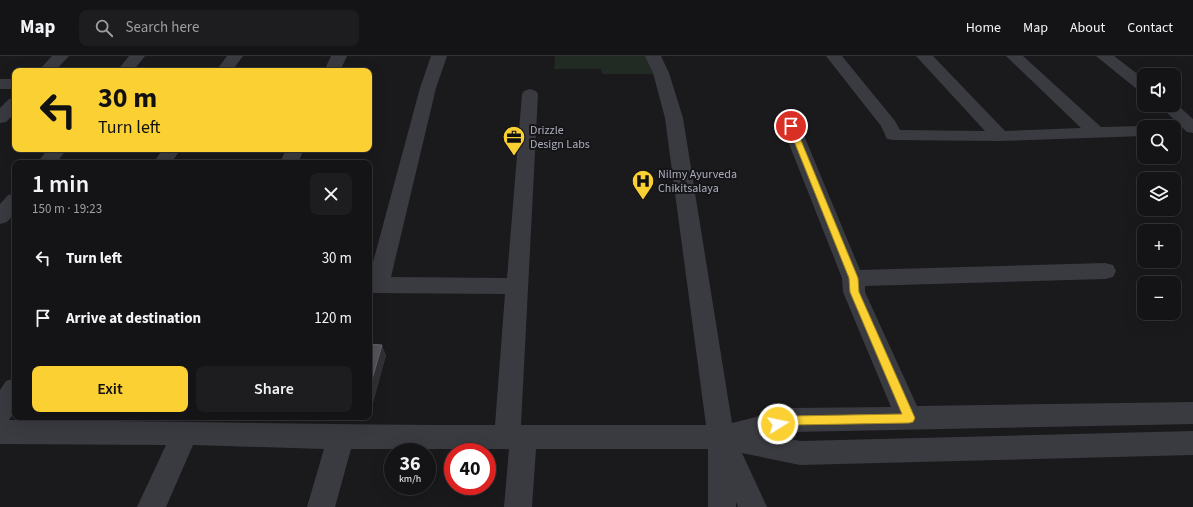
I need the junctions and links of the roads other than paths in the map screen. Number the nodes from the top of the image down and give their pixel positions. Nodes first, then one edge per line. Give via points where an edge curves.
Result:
1 (61, 56) edge
2 (137, 56) edge
3 (235, 56) edge
4 (339, 56) edge
5 (440, 56) edge
6 (653, 56) edge
7 (834, 56) edge
8 (924, 56) edge
9 (1014, 56) edge
10 (1104, 56) edge
11 (49, 68) edge
12 (127, 68) edge
13 (226, 68) edge
14 (333, 68) edge
15 (1137, 82) edge
16 (0, 84) edge
17 (12, 84) edge
18 (530, 94) dead end
19 (12, 105) edge
20 (1175, 112) edge
21 (0, 118) edge
22 (791, 126) dead end
23 (1193, 129) edge
24 (1181, 130) edge
25 (1137, 131) edge
26 (1096, 132) junction
27 (1000, 136) junction
28 (55, 152) edge
29 (49, 160) edge
30 (12, 203) edge
31 (0, 217) edge
32 (1105, 271) dead end
33 (853, 278) junction
34 (373, 285) edge
35 (517, 286) junction
36 (12, 393) edge
37 (0, 412) edge
38 (1193, 413) edge
39 (909, 418) junction
40 (0, 432) edge
41 (185, 433) junction
42 (341, 436) junction
43 (515, 436) junction
44 (721, 437) junction
45 (1193, 443) edge
46 (151, 507) edge
47 (321, 507) edge
48 (518, 507) edge
49 (722, 507) edge
50 (753, 507) edge

1 - 11 street
2 - 12 street
3 - 13 street
4 - 14 street
5 - 34 street via 428,88
6 - 44 street via 661,73 674,118
7 - 27 street via 890,125 893,135
8 - 27 street
9 - 26 street
10 - 15 street
16 - 17 street
18 - 35 street
19 - 21 street
20 - 23 street
22 - 33 street
23 - 24 street
25 - 26 street
26 - 27 street
28 - 29 street
30 - 31 street
32 - 33 street
33 - 39 street via 854,292
34 - 35 street
35 - 43 street
36 - 37 street
38 - 39 street
39 - 44 street via 792,420
40 - 41 street
41 - 42 street
41 - 46 street
42 - 43 street
42 - 47 street
43 - 44 street
43 - 48 street
44 - 45 street via 800,453
44 - 49 street
44 - 50 street

